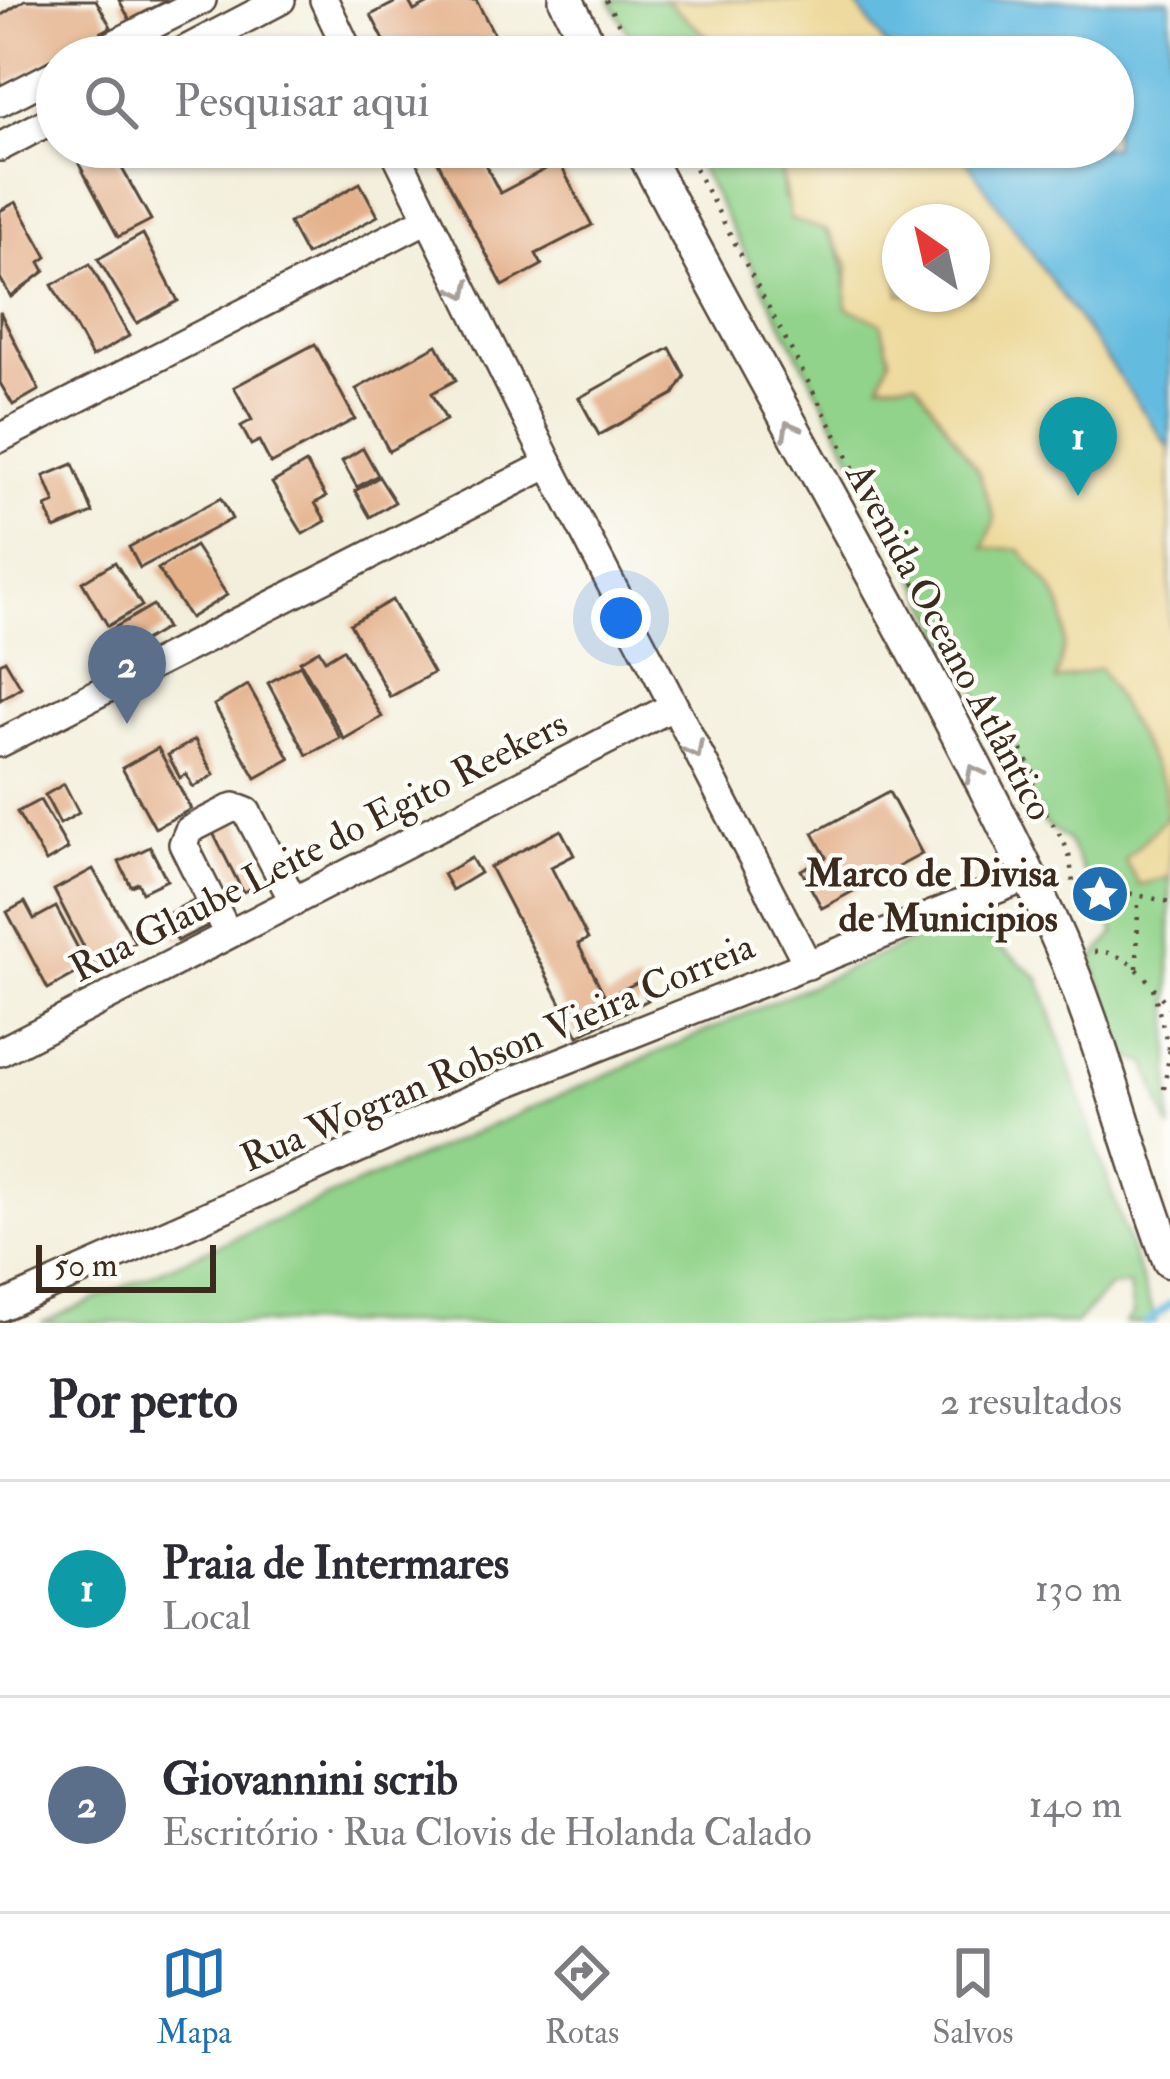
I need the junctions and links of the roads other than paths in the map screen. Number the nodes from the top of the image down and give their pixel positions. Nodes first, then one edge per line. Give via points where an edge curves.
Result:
1 (202, 0) edge
2 (281, 0) edge
3 (324, 0) edge
4 (566, 0) edge
5 (131, 36) edge
6 (212, 36) edge
7 (341, 36) edge
8 (584, 36) edge
9 (36, 84) edge
10 (0, 102) edge
11 (36, 128) edge
12 (0, 147) edge
13 (403, 168) edge
14 (652, 168) edge
15 (427, 218) junction
16 (0, 438) edge
17 (549, 464) junction
18 (672, 707) junction
19 (0, 743) edge
20 (1028, 877) junction
21 (293, 902) junction
22 (228, 934) junction
23 (808, 965) junction
24 (0, 1052) edge
25 (1170, 1261) edge
26 (0, 1307) edge

1 - 5 street
2 - 6 street
3 - 7 street
4 - 8 main road
9 - 10 street
11 - 12 street
13 - 15 street
20 -> 14 main road, Avenida Oceano Atlântico
15 - 16 street
15 -> 17 street
17 - 18 street
17 - 19 street
18 - 21 street, Rua Glaube Leite do Egito Reekers
18 -> 23 street
20 - 23 street, Rua Wogran Robson Vieira Correia
20 - 25 main road, Avenida Oceano Atlântico via 1064,954
21 - 22 street, Rua Glaube Leite do Egito Reekers
21 - 22 street via 247,812 234,807 189,830 183,844
22 - 24 street, Rua Glaube Leite do Egito Reekers
23 - 26 street, Rua Wogran Robson Vieira Correia via 505,1084

